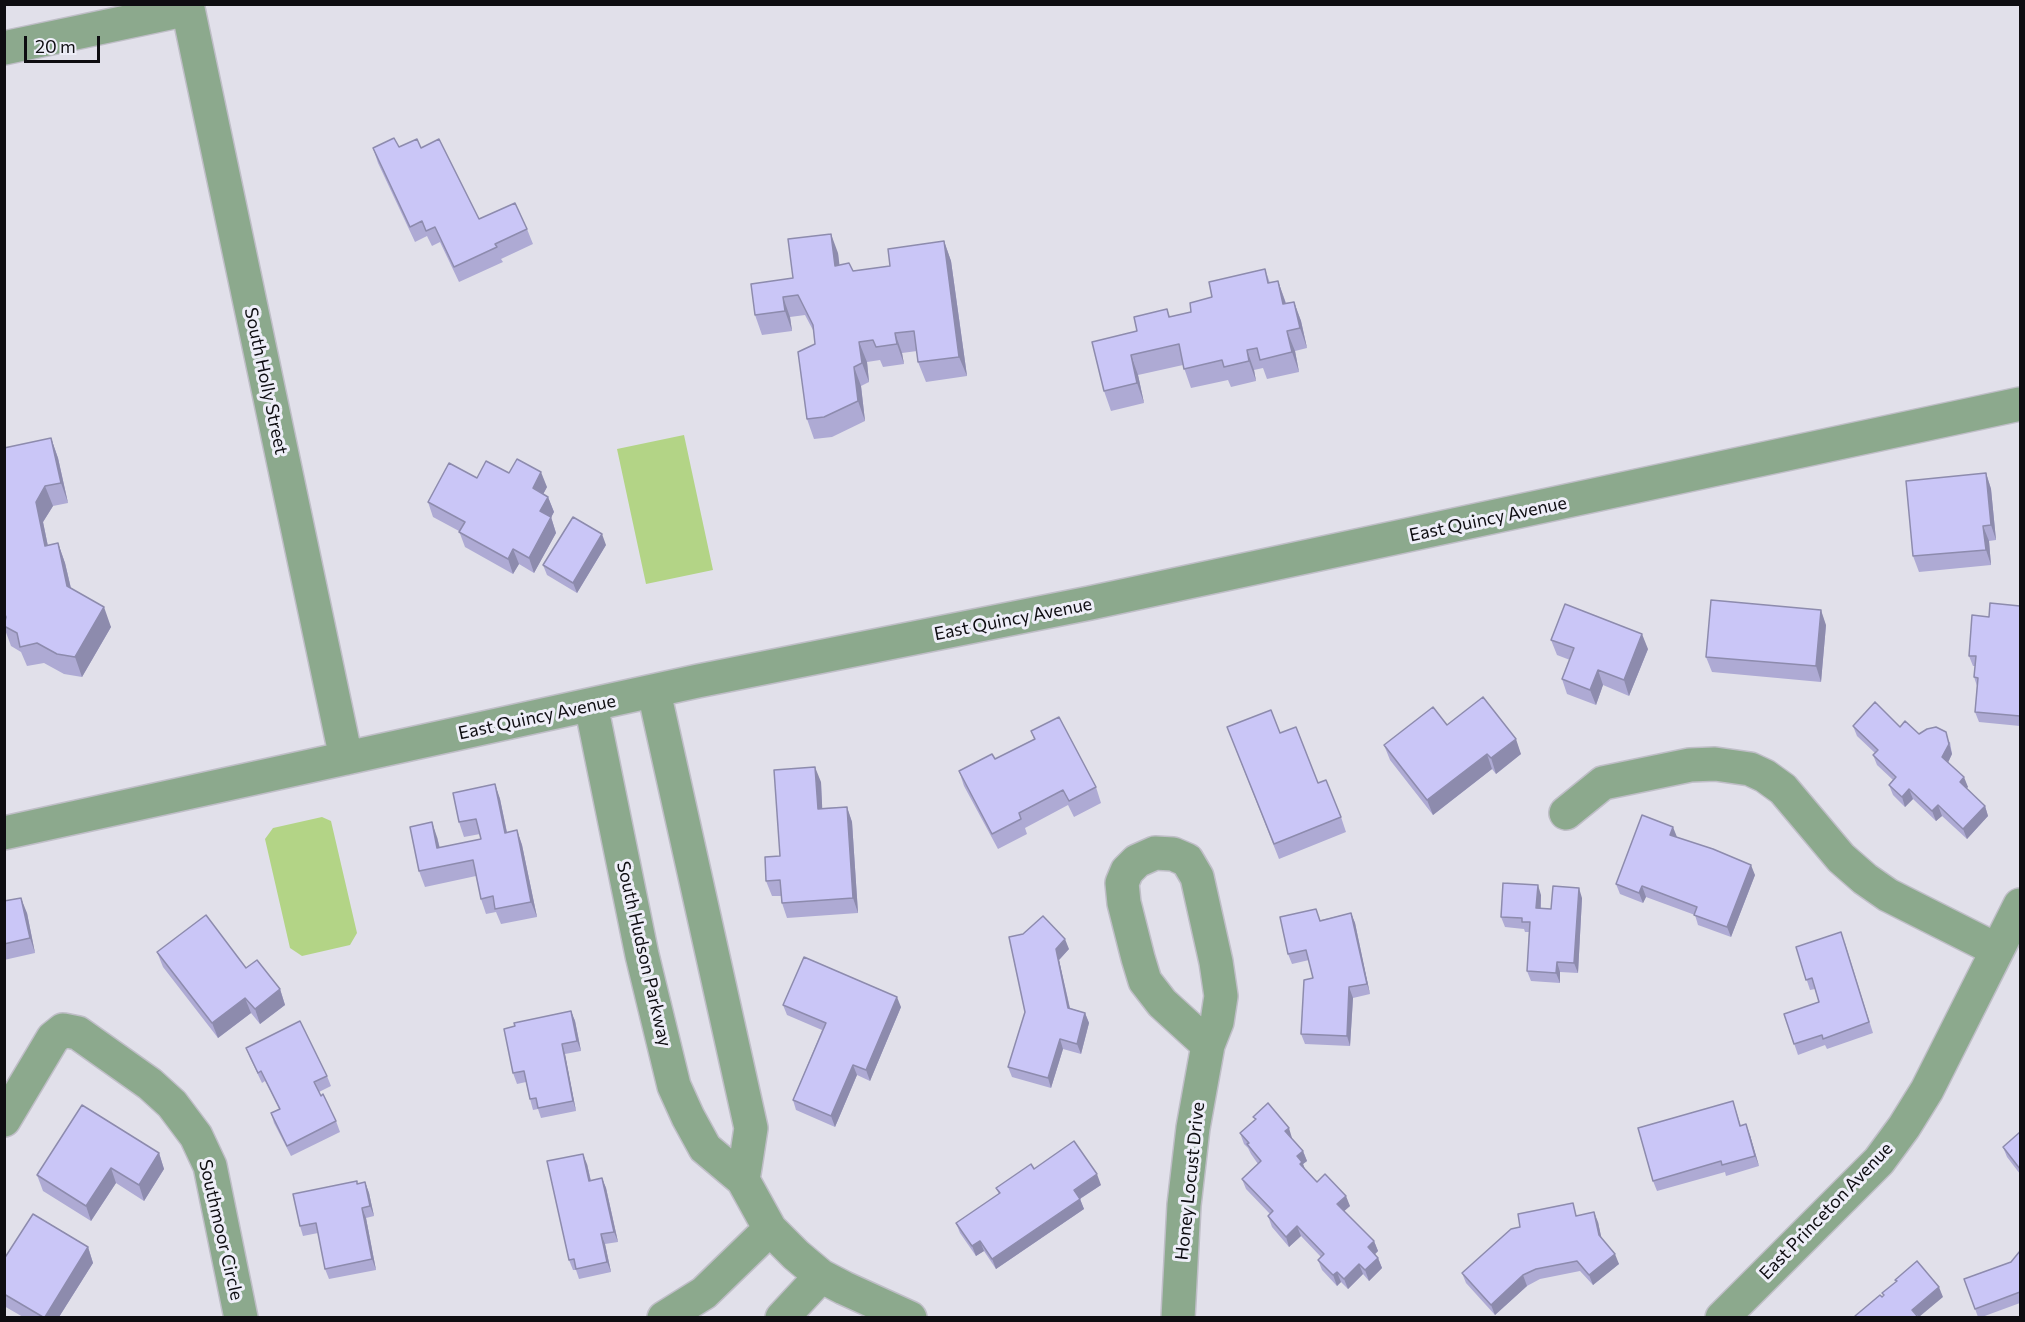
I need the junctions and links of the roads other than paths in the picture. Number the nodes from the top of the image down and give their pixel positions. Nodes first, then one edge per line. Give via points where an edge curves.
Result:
1 (188, 7) edge
2 (4, 48) edge
3 (2020, 404) edge
4 (654, 692) junction
5 (591, 705) junction
6 (346, 758) junction
7 (1566, 813) dead end
8 (4, 833) edge
9 (2020, 905) edge
10 (1997, 950) junction
11 (1208, 1045) junction
12 (4, 1120) edge
13 (743, 1180) junction
14 (770, 1229) junction
15 (820, 1276) junction
16 (241, 1317) edge
17 (664, 1317) edge
18 (782, 1317) edge
19 (910, 1317) edge
20 (1178, 1317) edge
21 (1722, 1317) edge

1 - 2 street
1 - 6 street, South Holly Street
3 - 4 street, East Quincy Avenue via 1102,601
4 - 5 street, East Quincy Avenue
4 - 13 street via 751,1128
5 - 6 street, East Quincy Avenue
5 - 13 street, South Hudson Parkway via 642,955 674,1086 705,1148
6 - 8 street, East Quincy Avenue
7 - 10 street via 1603,783 1690,765 1750,769 1783,789 1841,858 1865,879 1888,895
9 - 10 street, East Princeton Avenue
10 - 21 street, East Princeton Avenue via 1927,1090 1892,1144
11 - 11 street, Honey Locust Drive via 1218,1022 1221,996 1197,877 1187,860 1155,853 1137,861 1122,883 1137,958 1145,981 1162,1003
11 - 20 street, Honey Locust Drive via 1185,1194
12 - 16 street, Southmoor Circle via 53,1038 63,1030 78,1033 150,1084 172,1104 196,1136 210,1166
13 - 14 street, South Hudson Parkway
14 - 15 street, South Hudson Parkway
14 - 17 street via 704,1293
15 - 18 street
15 - 19 street, South Hudson Parkway

